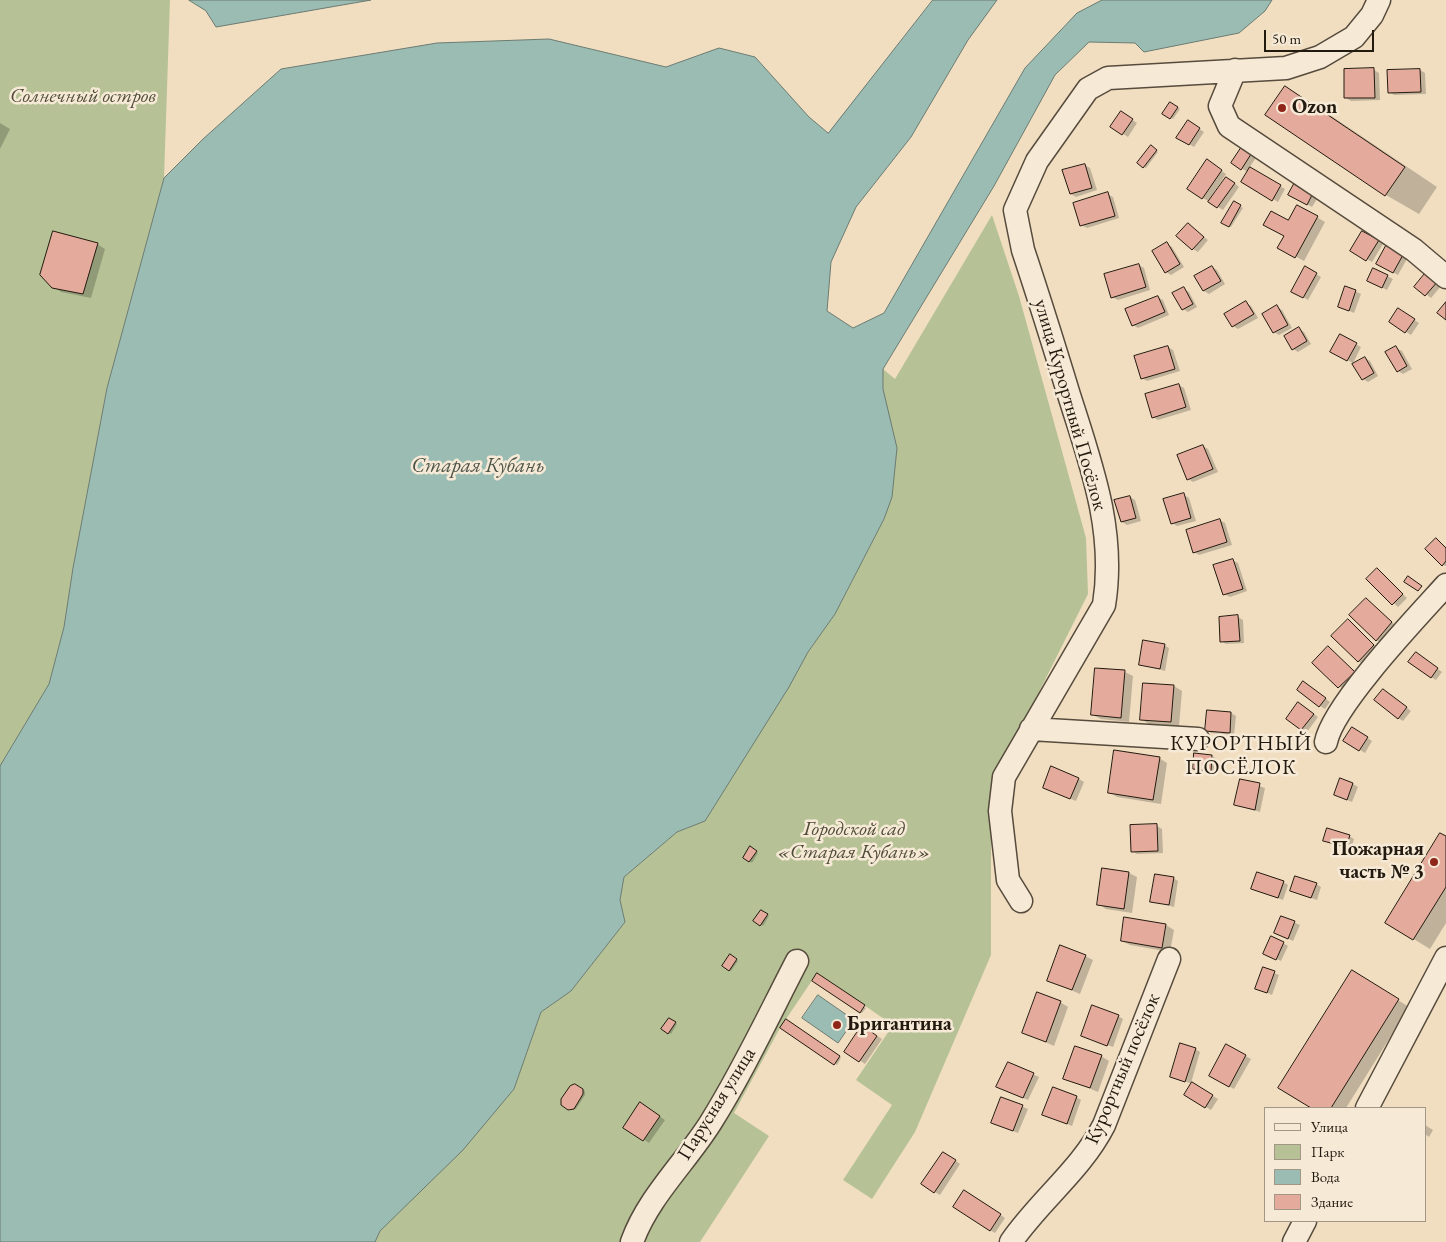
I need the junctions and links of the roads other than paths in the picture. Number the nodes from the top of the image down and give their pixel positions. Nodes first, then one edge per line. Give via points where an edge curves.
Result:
1 (1379, 0) edge
2 (1235, 70) junction
3 (1446, 277) edge
4 (1446, 586) edge
5 (1031, 729) junction
6 (1198, 739) dead end
7 (1326, 742) dead end
8 (1021, 901) dead end
9 (1446, 958) edge
10 (1168, 959) dead end
11 (796, 961) dead end
12 (1367, 1107) edge
13 (1305, 1222) edge
14 (632, 1242) edge
15 (1011, 1242) edge
16 (1294, 1242) edge

1 - 2 street via 1372,15 1354,37 1320,57 1286,68
2 - 3 street via 1220,106 1229,126 1414,250
2 - 5 street, улица Курортный Посёлок via 1108,78 1088,89 1037,160 1015,210 1023,250 1099,490 1108,542 1104,605
4 - 7 street via 1401,634 1350,698
5 - 6 street
5 - 8 street, улица Курортный Посёлок via 1004,776 1000,811 1008,880
9 - 12 street
10 - 15 street, Курортный посёлок via 1104,1125 1092,1148
11 - 14 street, Парусная улица via 724,1100 651,1205
13 - 16 street

